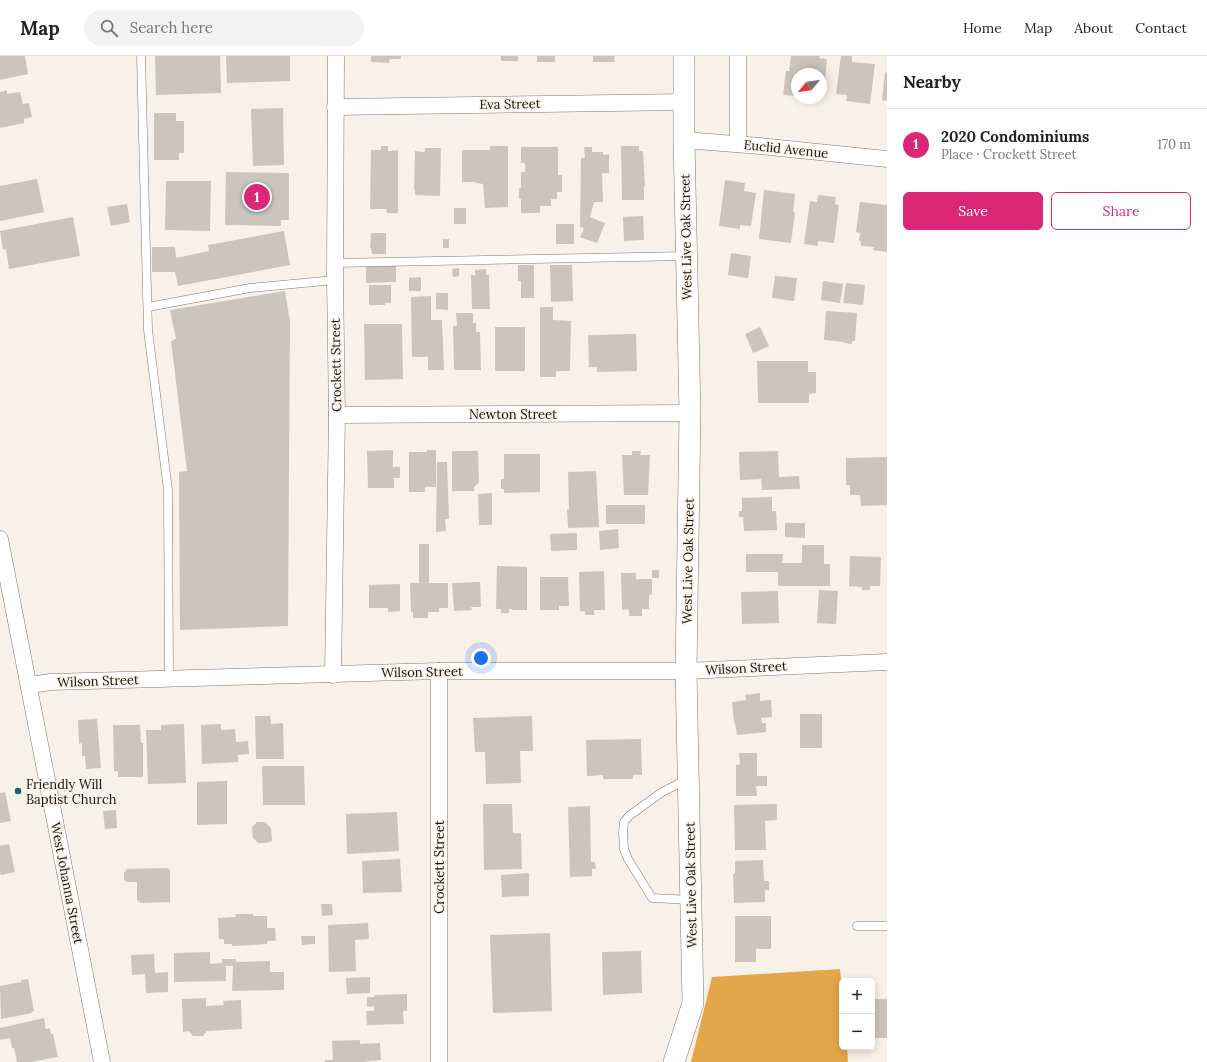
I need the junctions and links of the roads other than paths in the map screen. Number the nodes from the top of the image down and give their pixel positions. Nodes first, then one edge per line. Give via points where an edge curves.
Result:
1 (141, 56) edge
2 (336, 56) edge
3 (684, 56) edge
4 (738, 56) edge
5 (684, 102) junction
6 (336, 107) junction
7 (684, 140) junction
8 (738, 144) junction
9 (887, 159) edge
10 (687, 256) junction
11 (335, 263) junction
12 (335, 280) junction
13 (148, 307) junction
14 (690, 413) junction
15 (336, 415) junction
16 (0, 539) edge
17 (887, 662) edge
18 (439, 671) junction
19 (686, 671) junction
20 (333, 675) junction
21 (169, 679) junction
22 (29, 685) junction
23 (688, 779) junction
24 (691, 900) junction
25 (857, 926) dead end
26 (887, 926) edge
27 (102, 1062) edge
28 (439, 1062) edge
29 (674, 1062) edge

1 - 13 lane
2 - 6 street, Crockett Street
3 - 5 street, West Live Oak Street
4 - 8 street
5 - 6 street, Eva Street
5 - 7 street, West Live Oak Street
6 - 11 street, Crockett Street
7 - 8 street, Euclid Avenue
7 - 10 street, West Live Oak Street
8 - 9 street, Euclid Avenue
10 - 11 lane
10 - 14 street, West Live Oak Street
11 - 12 street, Crockett Street
12 - 13 lane via 250,288
12 - 15 street, Crockett Street
13 - 21 lane via 148,330 168,490
14 - 15 street, Newton Street
14 - 19 street, West Live Oak Street
15 - 20 street, Crockett Street
16 - 22 street, West Johanna Street
17 - 19 street, Wilson Street
18 - 19 street, Wilson Street
18 - 20 street, Wilson Street
18 - 28 street, Crockett Street
19 - 23 street, West Live Oak Street
20 - 21 street, Wilson Street
21 - 22 street, Wilson Street via 51,682
22 - 27 street, West Johanna Street
23 - 24 street, West Live Oak Street
23 - 24 lane via 662,792 629,816 624,822 623,832 624,849 628,860 652,898
24 - 29 street, West Live Oak Street via 693,1003
25 - 26 lane

